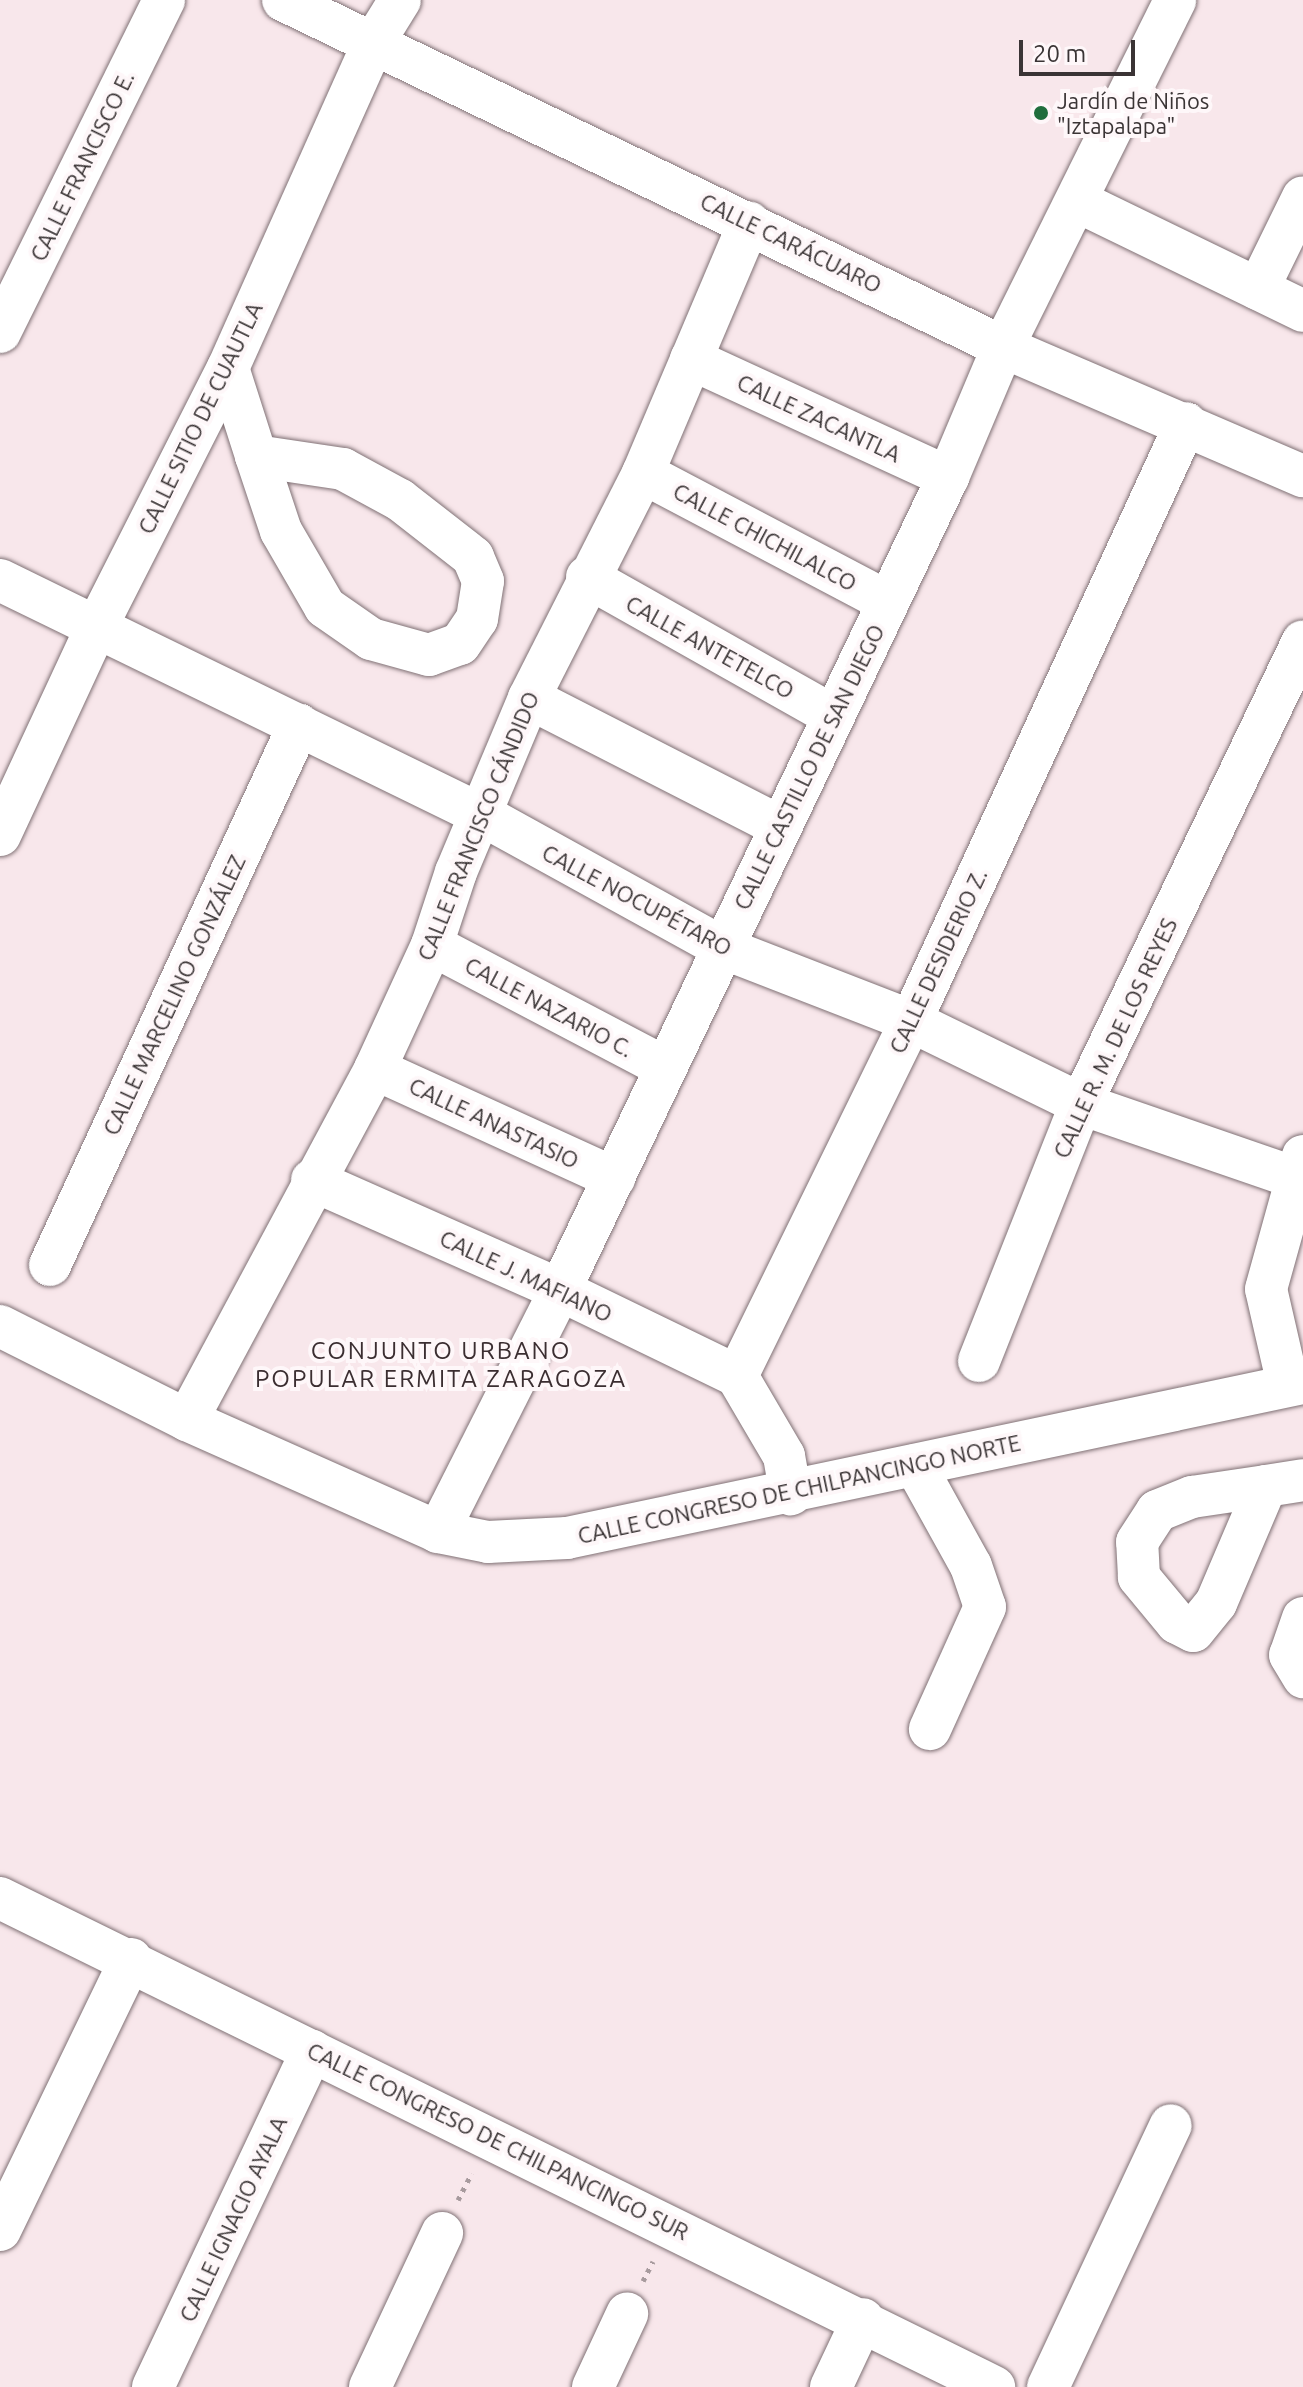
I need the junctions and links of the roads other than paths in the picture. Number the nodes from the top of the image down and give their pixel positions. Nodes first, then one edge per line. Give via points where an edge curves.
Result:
1 (164, 0) edge
2 (283, 0) edge
3 (400, 0) edge
4 (1175, 0) edge
5 (374, 42) junction
6 (1303, 197) edge
7 (1079, 202) junction
8 (749, 223) junction
9 (1258, 289) junction
10 (1303, 311) edge
11 (0, 332) edge
12 (1003, 347) junction
13 (691, 359) junction
14 (228, 368) junction
15 (1186, 423) junction
16 (256, 456) junction
17 (643, 473) junction
18 (1303, 476) edge
19 (948, 477) junction
20 (587, 577) junction
21 (0, 580) edge
22 (888, 602) junction
23 (98, 624) junction
24 (1303, 641) edge
25 (529, 698) junction
26 (834, 716) junction
27 (299, 725) junction
28 (484, 816) junction
29 (781, 827) junction
30 (0, 835) edge
31 (432, 945) junction
32 (723, 948) junction
33 (911, 1021) junction
34 (666, 1068) junction
35 (375, 1069) junction
36 (1081, 1104) junction
37 (1298, 1166) edge
38 (614, 1178) junction
39 (312, 1180) junction
40 (50, 1265) dead end
41 (560, 1290) junction
42 (0, 1326) edge
43 (979, 1361) dead end
44 (737, 1376) junction
45 (1295, 1384) edge
46 (187, 1420) junction
47 (915, 1465) junction
48 (791, 1494) junction
49 (438, 1532) junction
50 (1303, 1618) edge
51 (1303, 1677) edge
52 (930, 1729) dead end
53 (0, 1898) edge
54 (131, 1959) junction
55 (312, 2051) junction
56 (1171, 2125) dead end
57 (0, 2230) edge
58 (442, 2233) road end
59 (627, 2314) road end
60 (863, 2319) junction
61 (153, 2387) edge
62 (370, 2387) edge
63 (593, 2387) edge
64 (831, 2387) edge
65 (994, 2387) edge
66 (1048, 2387) edge

1 - 11 street, CALLE FRANCISCO E.
2 - 5 street, CALLE CARÁCUARO
3 - 5 street, CALLE SITIO DE CUAUTLA
4 - 7 street, CALLE CASTILLO DE SAN DIEGO
5 - 8 street, CALLE CARÁCUARO
5 - 14 street, CALLE SITIO DE CUAUTLA
6 - 9 street
7 - 9 street
7 - 12 street, CALLE CASTILLO DE SAN DIEGO
8 - 12 street, CALLE CARÁCUARO
8 - 13 street, CALLE FRANCISCO CÁNDIDO
9 - 10 street
12 - 15 street, CALLE CARÁCUARO
12 - 19 street, CALLE CASTILLO DE SAN DIEGO
13 - 17 street, CALLE FRANCISCO CÁNDIDO
13 - 19 street, CALLE ZACANTLA
14 - 16 street
14 - 23 street, CALLE SITIO DE CUAUTLA
15 - 18 street, CALLE CARÁCUARO
15 - 33 street, CALLE DESIDERIO Z.
16 - 16 street via 281,531 325,607 385,643 429,655 460,644 479,607 483,581 473,557 400,500 343,469
17 - 20 street, CALLE FRANCISCO CÁNDIDO
17 - 22 street, CALLE CHICHILALCO
19 - 22 street, CALLE CASTILLO DE SAN DIEGO
20 - 25 street, CALLE FRANCISCO CÁNDIDO
20 - 26 street, CALLE ANTETELCO
21 - 23 street, CALLE NOCUPÉTARO
22 - 26 street, CALLE CASTILLO DE SAN DIEGO
23 - 27 street, CALLE NOCUPÉTARO
23 - 30 street, CALLE SITIO DE CUAUTLA
24 - 36 street, CALLE R. M. DE LOS REYES
25 - 28 street, CALLE FRANCISCO CÁNDIDO
25 - 29 street
26 - 29 street, CALLE CASTILLO DE SAN DIEGO
27 - 28 street, CALLE NOCUPÉTARO
27 - 40 street, CALLE MARCELINO GONZÁLEZ
28 - 31 street, CALLE FRANCISCO CÁNDIDO via 456,872
28 - 32 street, CALLE NOCUPÉTARO
29 - 32 street, CALLE CASTILLO DE SAN DIEGO
31 - 34 street, CALLE NAZARIO C.
31 - 35 street, CALLE FRANCISCO CÁNDIDO
32 - 33 street, CALLE NOCUPÉTARO
32 - 34 street, CALLE CASTILLO DE SAN DIEGO
33 - 36 street, CALLE NOCUPÉTARO
33 - 44 street, CALLE DESIDERIO Z.
34 - 38 street, CALLE CASTILLO DE SAN DIEGO
35 - 38 street, CALLE ANASTASIO
35 - 39 street, CALLE FRANCISCO CÁNDIDO
36 - 37 street, CALLE NOCUPÉTARO
36 - 43 street, CALLE R. M. DE LOS REYES
37 - 45 street via 1266,1289
38 - 41 street, CALLE CASTILLO DE SAN DIEGO
39 - 41 street, CALLE J. MAFIANO
39 - 46 street, CALLE FRANCISCO CÁNDIDO
41 - 44 street, CALLE J. MAFIANO
41 - 49 street, CALLE CASTILLO DE SAN DIEGO
42 - 46 street, CALLE CONGRESO DE CHILPANCINGO NORTE
44 - 48 street via 784,1456
45 - 47 street, CALLE CONGRESO DE CHILPANCINGO NORTE
46 - 49 street, CALLE CONGRESO DE CHILPANCINGO NORTE
47 - 48 street, CALLE CONGRESO DE CHILPANCINGO NORTE
47 - 52 street via 971,1566 985,1607
48 - 49 street, CALLE CONGRESO DE CHILPANCINGO NORTE via 567,1538 488,1542
50 - 51 street via 1290,1655
53 - 54 street, CALLE CONGRESO DE CHILPANCINGO SUR
54 - 55 street, CALLE CONGRESO DE CHILPANCINGO SUR
54 - 57 street
55 - 60 street, CALLE CONGRESO DE CHILPANCINGO SUR
55 - 61 street, CALLE IGNACIO AYALA
56 - 66 street
58 - 62 street
59 - 63 street
60 - 64 street
60 - 65 street, CALLE CONGRESO DE CHILPANCINGO SUR

